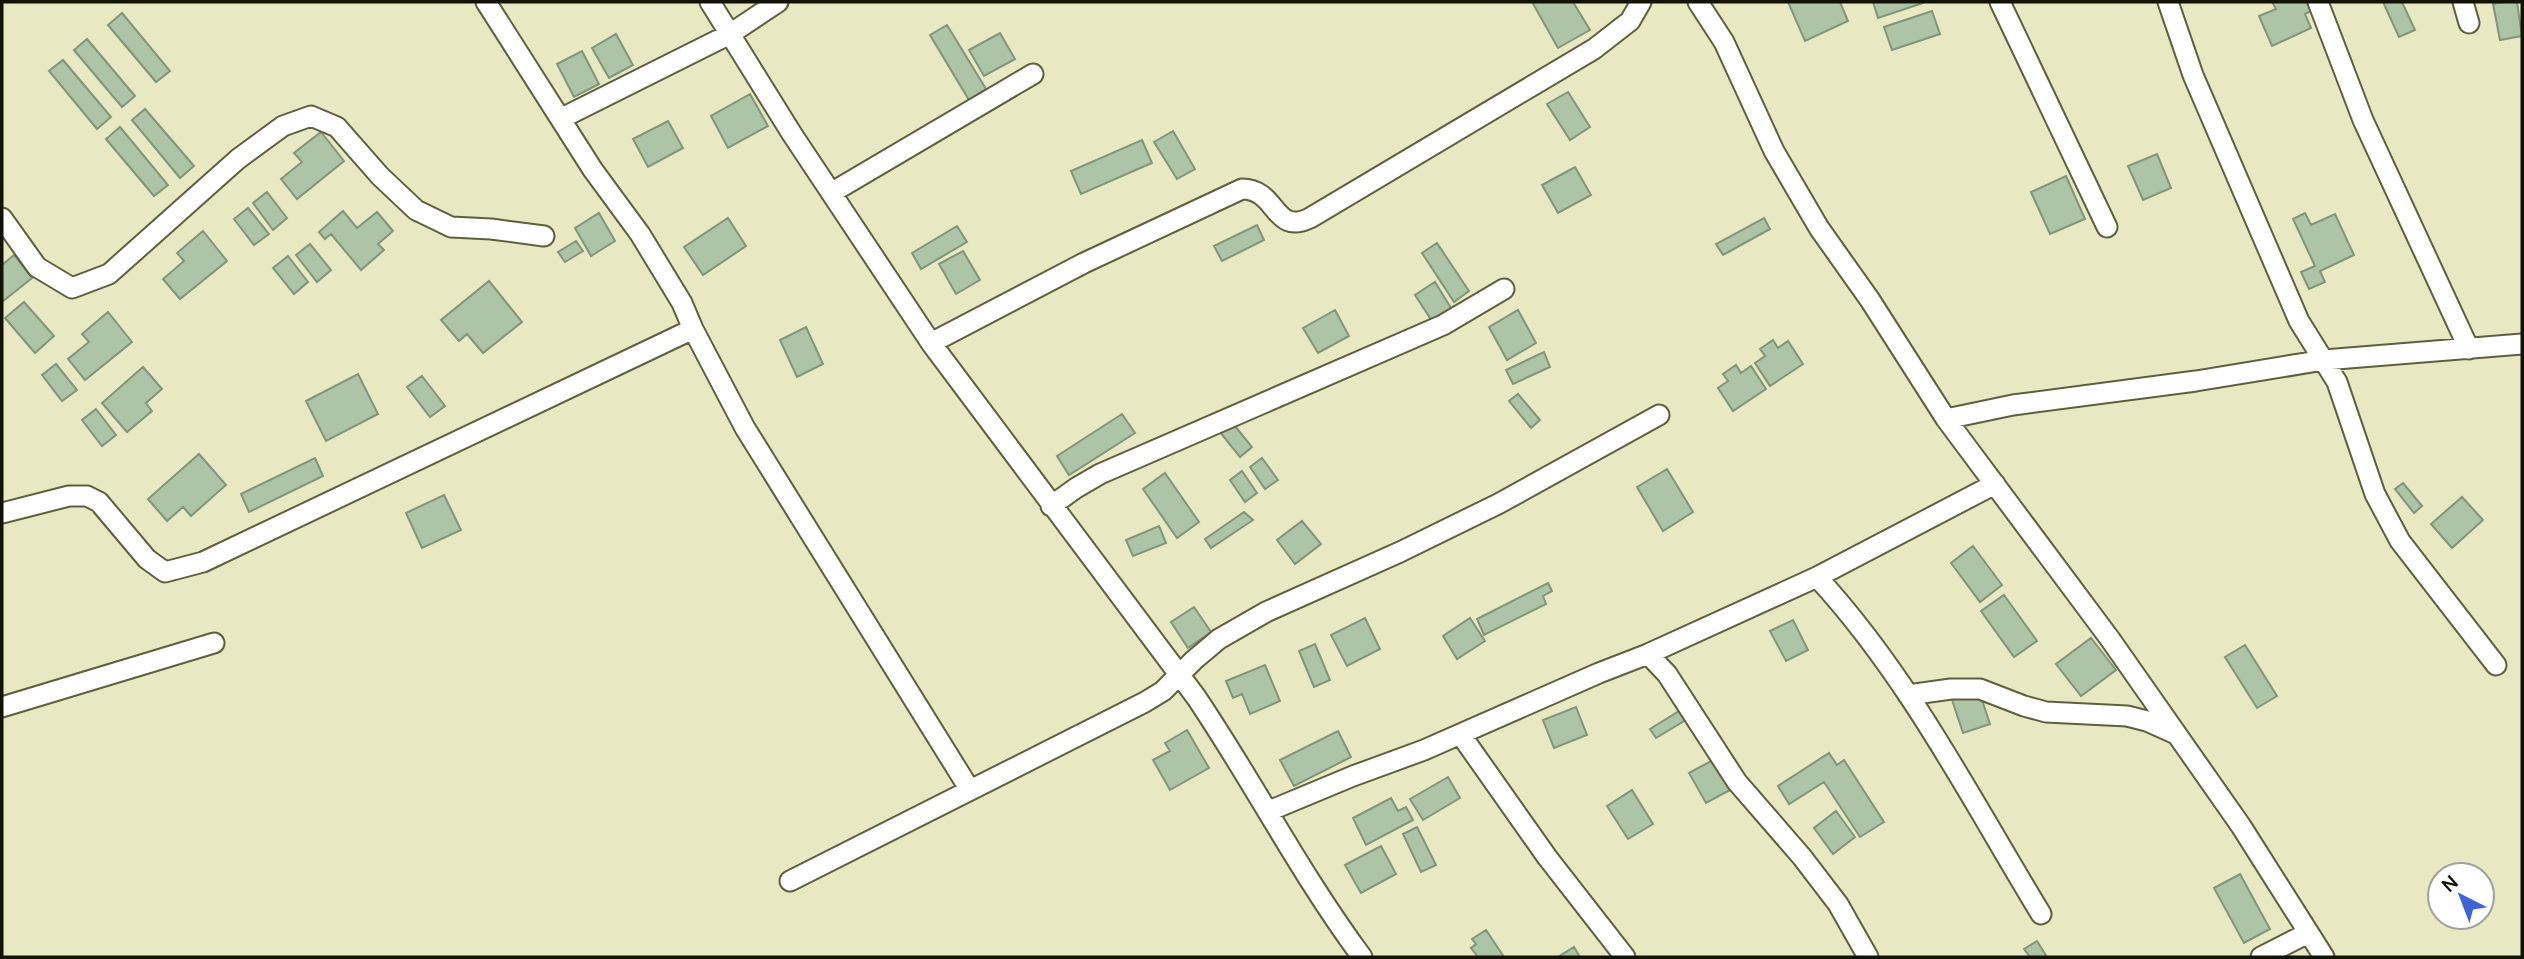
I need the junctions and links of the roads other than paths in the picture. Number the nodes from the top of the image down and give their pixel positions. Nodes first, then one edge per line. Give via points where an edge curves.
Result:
1 (486, 2) edge
2 (710, 2) edge
3 (778, 2) edge
4 (1641, 2) edge
5 (1698, 2) edge
6 (2000, 2) edge
7 (2168, 2) edge
8 (2318, 2) edge
9 (2463, 2) edge
10 (2469, 23) dead end
11 (730, 34) junction
12 (1033, 74) dead end
13 (562, 118) junction
14 (831, 193) junction
15 (2, 218) edge
16 (2106, 227) dead end
17 (544, 236) dead end
18 (1504, 289) dead end
19 (693, 329) junction
20 (931, 343) junction
21 (2522, 344) edge
22 (2469, 349) junction
23 (2324, 360) junction
24 (1659, 415) dead end
25 (1947, 419) junction
26 (1994, 484) junction
27 (1051, 506) junction
28 (2, 513) edge
29 (1817, 577) junction
30 (214, 643) dead end
31 (1647, 654) junction
32 (2496, 665) dead end
33 (1179, 675) junction
34 (1908, 695) junction
35 (2, 707) edge
36 (1461, 734) junction
37 (2177, 734) junction
38 (970, 790) junction
39 (1269, 811) junction
40 (790, 881) dead end
41 (2042, 914) dead end
42 (2308, 933) junction
43 (1362, 957) edge
44 (1625, 957) edge
45 (1868, 957) edge
46 (2261, 957) edge
47 (2323, 957) edge

1 - 13 street
2 - 11 street
3 - 11 street
4 - 20 street via 1630,21 1594,49 1298,224 1287,222 1261,194 1242,189 1084,263
5 - 25 street via 1724,42 1774,151 1819,228
6 - 16 street
7 - 23 street via 2193,75 2259,230 2299,321
8 - 22 street via 2363,120
9 - 10 street
11 - 13 street
11 - 14 street
12 - 14 street
13 - 19 street via 647,246
14 - 20 street
15 - 17 street via 37,267 72,288 109,274 238,159 283,126 311,116 337,127 416,210 451,227
18 - 27 street via 1443,325 1100,474
19 - 28 street via 203,562 165,572 87,495
19 - 38 street via 745,428
20 - 27 street
21 - 22 street
22 - 23 street
23 - 25 street via 2013,405
23 - 32 street via 2337,382 2375,494 2400,541
24 - 33 street via 1485,510 1266,611 1219,639
25 - 26 street
26 - 29 street
26 - 37 street
27 - 33 street
29 - 31 street
29 - 34 street
30 - 35 street
31 - 36 street
31 - 45 street via 1667,674 1737,782 1838,904
33 - 38 street via 1145,702
33 - 39 street
34 - 37 street via 1980,689 2046,712 2127,716
34 - 41 street
36 - 39 street
36 - 44 street via 1546,857
37 - 42 street
38 - 40 street
39 - 43 street
42 - 46 street
42 - 47 street

